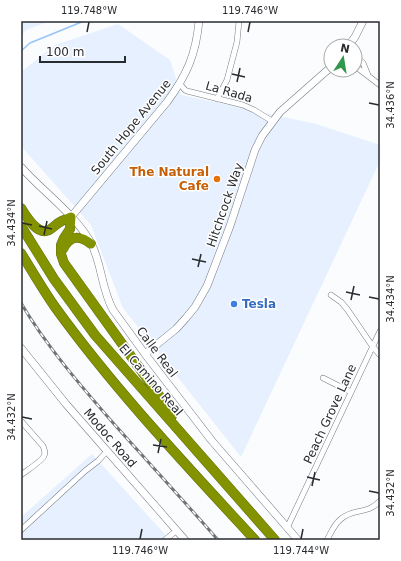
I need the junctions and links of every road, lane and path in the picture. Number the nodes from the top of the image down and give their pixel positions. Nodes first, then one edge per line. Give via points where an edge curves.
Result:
1 (199, 21) edge
2 (239, 21) edge
3 (364, 21) edge
4 (354, 38) edge
5 (363, 64) edge
6 (363, 72) edge
7 (323, 74) edge
8 (368, 76) junction
9 (180, 84) junction
10 (380, 85) edge
11 (216, 99) junction
12 (272, 121) junction
13 (21, 167) edge
14 (21, 208) edge
15 (71, 217) junction
16 (21, 226) edge
17 (91, 244) junction
18 (21, 253) edge
19 (61, 254) junction
20 (330, 295) dead end
21 (380, 331) edge
22 (373, 347) junction
23 (21, 348) edge
24 (145, 354) junction
25 (380, 356) edge
26 (323, 378) dead end
27 (351, 392) junction
28 (21, 422) edge
29 (179, 430) junction
30 (107, 451) junction
31 (21, 475) edge
32 (380, 500) edge
33 (287, 528) junction
34 (21, 530) edge
35 (177, 530) junction
36 (165, 540) edge
37 (185, 540) edge
38 (255, 540) edge
39 (275, 540) edge
40 (298, 540) edge
41 (327, 540) edge

1 - 9 street, South Hope Avenue via 193,57
2 - 11 street via 227,80
3 - 4 street
5 - 8 street
6 - 8 street
7 - 12 street, Hitchcock Way
8 - 10 street
9 - 11 street, La Rada via 185,90
9 - 15 street, South Hope Avenue
11 - 12 street, La Rada via 244,105
12 - 24 street, Hitchcock Way via 255,150 207,286 195,307 176,329
13 - 15 street, Calle Real
14 - 15 highway via 32,223 43,231
15 - 17 street, Calle Real
15 - 19 highway via 70,229 61,245
16 - 29 highway, El Camino Real via 54,279 95,335
17 - 19 highway via 85,239 69,240
17 - 24 street, Calle Real via 109,304
18 - 38 highway via 54,306 113,382
19 - 29 highway via 64,263 166,405
20 - 22 street via 347,309
21 - 22 street, Peach Grove Lane
22 - 25 street
22 - 27 street, Peach Grove Lane
23 - 30 street, Modoc Road
24 - 33 street, Calle Real via 212,441
26 - 27 street
27 - 33 street, Peach Grove Lane
28 - 31 street via 43,446 45,453
29 - 39 highway, El Camino Real
30 - 34 street
30 - 35 street, Modoc Road
32 - 41 street via 370,509 340,519
33 - 40 street, Calle Real
35 - 36 street
35 - 37 street, Modoc Road

